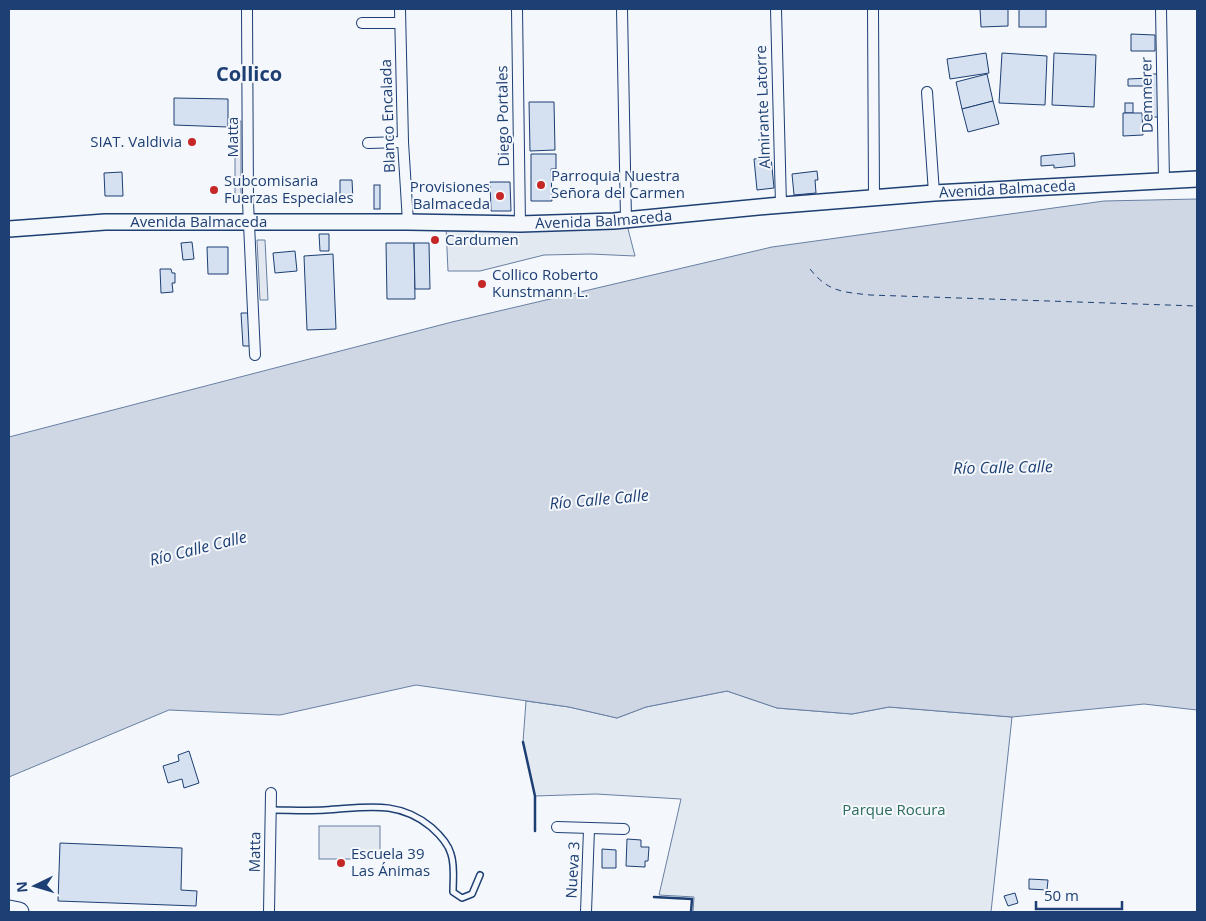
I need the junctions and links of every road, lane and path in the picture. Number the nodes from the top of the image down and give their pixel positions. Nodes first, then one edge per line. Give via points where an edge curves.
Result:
1 (247, 9) edge
2 (400, 9) edge
3 (517, 9) edge
4 (622, 9) edge
5 (776, 9) edge
6 (873, 9) edge
7 (1161, 9) edge
8 (362, 23) dead end
9 (400, 23) junction
10 (927, 92) dead end
11 (403, 142) junction
12 (368, 143) dead end
13 (1197, 178) edge
14 (1164, 180) junction
15 (934, 193) junction
16 (874, 197) junction
17 (781, 205) junction
18 (626, 220) junction
19 (249, 222) junction
20 (408, 222) junction
21 (520, 224) junction
22 (9, 229) edge
23 (255, 355) dead end
24 (271, 793) dead end
25 (271, 810) junction
26 (557, 827) dead end
27 (590, 829) junction
28 (624, 830) dead end
29 (480, 875) dead end
30 (9, 910) edge
31 (19, 912) edge
32 (269, 912) edge
33 (586, 912) edge

1 - 19 street, Matta
2 - 9 street, Blanco Encalada
3 - 21 street, Diego Portales
4 - 18 street
5 - 17 street, Almirante Latorre
6 - 16 street
7 - 14 street, Demmerer
8 - 9 street
9 - 11 street, Blanco Encalada
10 - 15 street
11 - 12 street
11 - 20 street, Blanco Encalada
13 - 14 main road, Avenida Balmaceda
14 - 15 main road, Avenida Balmaceda
15 - 16 main road, Avenida Balmaceda
16 - 17 main road, Avenida Balmaceda
17 - 18 main road, Avenida Balmaceda
18 - 21 main road, Avenida Balmaceda
19 - 20 main road, Avenida Balmaceda
19 - 22 main road, Avenida Balmaceda via 105,222
19 - 23 street, Matta
20 - 21 main road, Avenida Balmaceda
24 - 25 street, Matta
25 - 29 lane via 395,808 425,823 445,841 451,853 452,892 455,895 462,898 472,894
25 - 32 street, Matta
26 - 27 street, Nueva 3
27 - 28 street, Nueva 3
27 - 33 street, Nueva 3
30 - 31 highway

